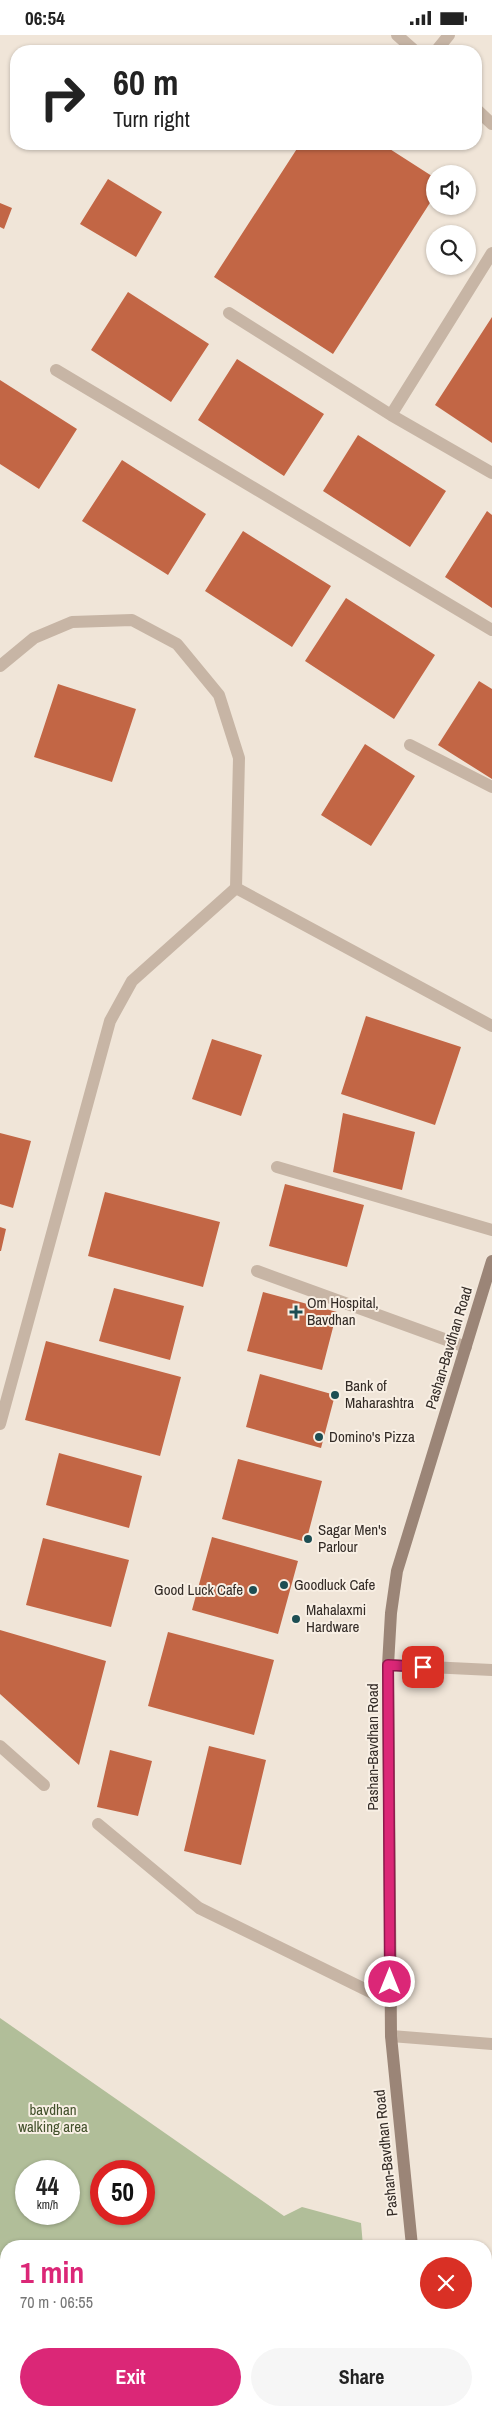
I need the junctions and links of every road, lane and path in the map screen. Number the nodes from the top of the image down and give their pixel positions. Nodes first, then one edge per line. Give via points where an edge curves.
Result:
1 (397, 35) edge
2 (450, 35) edge
3 (408, 45) edge
4 (441, 45) edge
5 (482, 115) edge
6 (492, 124) edge
7 (492, 253) edge
8 (229, 313) dead end
9 (56, 370) dead end
10 (391, 415) junction
11 (492, 473) edge
12 (492, 630) edge
13 (0, 666) edge
14 (410, 745) dead end
15 (492, 787) edge
16 (236, 888) junction
17 (492, 1026) edge
18 (277, 1167) dead end
19 (492, 1230) edge
20 (492, 1261) edge
21 (257, 1271) dead end
22 (466, 1347) junction
23 (0, 1424) edge
24 (388, 1665) junction
25 (492, 1671) edge
26 (0, 1746) edge
27 (44, 1785) dead end
28 (98, 1824) dead end
29 (391, 2001) junction
30 (391, 2036) junction
31 (492, 2044) edge
32 (411, 2240) edge

1 - 3 street
2 - 4 street
5 - 6 street
7 - 10 street
8 - 10 street
9 - 12 street
10 - 11 street
13 - 16 street via 34,638 72,622 132,620 177,644 219,695 240,758
14 - 15 street
16 - 17 street
16 - 23 street via 132,981 110,1021
18 - 19 street
20 - 22 main road, Pashan-Bavdhan Road
21 - 22 street
22 - 24 main road, Pashan-Bavdhan Road via 397,1571
24 - 25 street
24 - 29 main road, Pashan-Bavdhan Road
26 - 27 street
28 - 29 street via 199,1907
29 - 30 main road, Pashan-Bavdhan Road
30 - 31 street
30 - 32 main road, Pashan-Bavdhan Road

